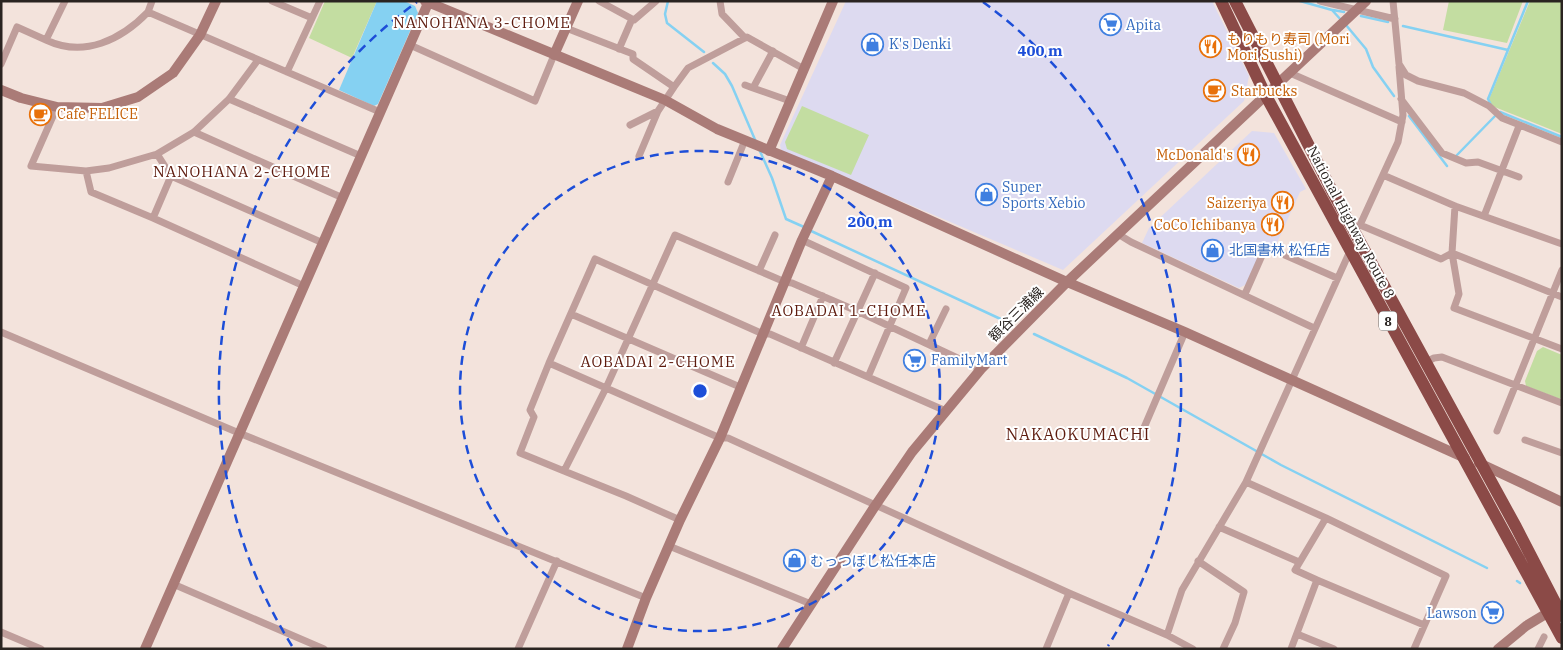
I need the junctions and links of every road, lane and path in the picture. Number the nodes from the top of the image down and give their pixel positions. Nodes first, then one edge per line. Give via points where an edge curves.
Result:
1 (65, 1) edge
2 (152, 1) edge
3 (216, 1) edge
4 (272, 1) edge
5 (320, 1) edge
6 (599, 1) edge
7 (656, 1) edge
8 (720, 1) edge
9 (1221, 1) edge
10 (1235, 1) edge
11 (1320, 1) edge
12 (1366, 1) edge
13 (1393, 1) edge
14 (427, 2) edge
15 (575, 2) edge
16 (829, 2) edge
17 (1357, 10) junction
18 (148, 12) junction
19 (312, 18) junction
20 (632, 19) junction
21 (1395, 19) junction
22 (566, 28) junction
23 (200, 35) junction
24 (745, 38) junction
25 (46, 40) junction
26 (410, 45) junction
27 (619, 49) junction
28 (773, 51) junction
29 (554, 55) junction
30 (258, 60) junction
31 (1, 64) edge
32 (1399, 64) junction
33 (804, 69) junction
34 (287, 72) junction
35 (1290, 72) junction
36 (1277, 84) junction
37 (674, 87) junction
38 (1, 90) edge
39 (1266, 96) junction
40 (1400, 98) junction
41 (228, 99) junction
42 (665, 100) junction
43 (790, 101) junction
44 (57, 107) junction
45 (658, 111) junction
46 (380, 112) junction
47 (1402, 122) junction
48 (630, 125) dead end
49 (1519, 126) junction
50 (194, 132) junction
51 (749, 142) junction
52 (1562, 142) edge
53 (766, 150) junction
54 (157, 154) junction
55 (361, 156) junction
56 (639, 156) dead end
57 (1502, 170) junction
58 (86, 171) junction
59 (1383, 175) junction
60 (171, 176) junction
61 (832, 176) junction
62 (1519, 177) dead end
63 (728, 182) dead end
64 (342, 198) junction
65 (1455, 206) junction
66 (1484, 216) junction
67 (153, 218) junction
68 (1356, 227) junction
69 (805, 234) junction
70 (1118, 234) junction
71 (774, 235) dead end
72 (323, 243) junction
73 (1562, 244) edge
74 (1350, 251) junction
75 (1452, 253) junction
76 (1562, 270) edge
77 (759, 271) junction
78 (875, 272) junction
79 (1337, 278) junction
80 (785, 282) junction
81 (1067, 282) junction
82 (304, 286) junction
83 (653, 286) junction
84 (1552, 293) junction
85 (1244, 294) junction
86 (823, 296) junction
87 (1562, 297) edge
88 (946, 309) dead end
89 (858, 311) junction
90 (571, 314) junction
91 (890, 326) junction
92 (1314, 328) junction
93 (1, 332) edge
94 (1185, 332) junction
95 (763, 334) junction
96 (629, 338) junction
97 (1534, 338) junction
98 (930, 344) junction
99 (801, 348) junction
100 (1562, 350) edge
101 (1426, 362) junction
102 (549, 363) junction
103 (834, 363) junction
104 (981, 369) junction
105 (868, 377) junction
106 (1291, 379) junction
107 (1516, 385) junction
108 (740, 387) junction
109 (606, 388) junction
110 (1562, 403) edge
111 (946, 411) junction
112 (1497, 431) dead end
113 (239, 433) junction
114 (1140, 437) dead end
115 (720, 438) junction
116 (1525, 440) dead end
117 (1562, 453) edge
118 (1464, 458) junction
119 (1482, 464) junction
120 (564, 471) junction
121 (1246, 482) junction
122 (1562, 502) edge
123 (875, 506) junction
124 (1326, 518) junction
125 (680, 520) junction
126 (1219, 527) junction
127 (669, 546) junction
128 (557, 561) junction
129 (1198, 561) junction
130 (1299, 562) junction
131 (1317, 580) junction
132 (174, 584) junction
133 (1069, 594) junction
134 (646, 598) junction
135 (811, 604) junction
136 (1557, 610) edge
137 (1424, 625) junction
138 (1, 632) edge
139 (1167, 634) junction
140 (1297, 634) junction
141 (1544, 636) dead end
142 (1562, 638) edge
143 (41, 649) edge
144 (144, 649) edge
145 (324, 649) edge
146 (518, 649) edge
147 (627, 649) edge
148 (782, 649) edge
149 (1046, 649) edge
150 (1194, 649) edge
151 (1222, 649) edge
152 (1291, 649) edge
153 (1334, 649) edge
154 (1414, 649) edge
155 (1498, 649) edge
156 (1538, 649) edge

1 - 25 street
2 - 18 street
3 - 23 street
4 - 19 street
5 - 19 street
6 - 20 street
7 - 20 street
8 - 24 street via 722,14
9 - 39 highway, National Highway Route 8 / 8
10 - 36 highway, National Highway Route 8 / 8
11 - 17 street
12 - 17 street, 額谷三浦線
13 - 21 street
14 - 26 street
14 - 29 street
15 - 22 street
16 - 33 street
17 - 21 street
17 - 35 street, 額谷三浦線
18 - 23 street
18 - 25 street via 125,32 94,46 57,46
19 - 34 street
20 - 27 street
21 - 32 street
22 - 27 street
22 - 29 street
23 - 30 street
23 - 44 street via 173,73 138,97 102,108
24 - 28 street via 747,36
24 - 37 street via 688,68
25 - 31 street via 17,27
26 - 29 street via 535,101
26 - 46 street
27 - 37 street via 633,54 633,59
28 - 33 street
28 - 43 street via 749,86
29 - 42 street
30 - 34 street
30 - 41 street
32 - 40 street
32 - 49 street via 1406,75 1464,93
33 - 43 street
34 - 46 street
35 - 36 street, 額谷三浦線
35 - 47 street
36 - 39 street, 額谷三浦線
36 - 68 highway, National Highway Route 8 / 8
37 - 42 street
38 - 44 street
39 - 70 street, 額谷三浦線
39 - 74 highway, National Highway Route 8 / 8
40 - 47 street
40 - 57 street via 1442,153 1466,163 1478,162
41 - 50 street
41 - 55 street
42 - 45 street
42 - 51 street via 717,129
43 - 53 street
44 - 58 street via 31,166
45 - 48 street
45 - 56 street
46 - 55 street
47 - 59 street via 1398,142
49 - 52 street
49 - 57 street
50 - 54 street
50 - 64 street
51 - 53 street
51 - 63 street
53 - 61 street
54 - 58 street
54 - 60 street
55 - 64 street
57 - 62 street
57 - 66 street
58 - 67 street via 91,192
59 - 65 street
59 - 68 street
60 - 67 street
60 - 72 street
61 - 69 street
61 - 81 street
64 - 72 street
65 - 66 street
65 - 75 street
66 - 73 street
67 - 82 street
68 - 75 street via 1441,259
68 - 101 highway, National Highway Route 8 / 8
69 - 78 street
69 - 80 street
70 - 81 street, 額谷三浦線
70 - 85 street
71 - 77 street
72 - 82 street
74 - 79 street
74 - 118 highway, National Highway Route 8 / 8
75 - 84 street
75 - 97 street via 1459,294 1454,308
76 - 84 street
77 - 80 street
77 - 83 street via 675,235
78 - 89 street
78 - 91 street via 906,288
79 - 85 street via 1271,249 1264,251
79 - 92 street
80 - 86 street
80 - 95 street
81 - 94 street
81 - 104 street, 額谷三浦線
82 - 113 street
83 - 90 street via 594,259
83 - 95 street
83 - 96 street
84 - 87 street
84 - 97 street
85 - 92 street
86 - 89 street
86 - 99 street
88 - 98 street
89 - 91 street
89 - 103 street
90 - 96 street
90 - 102 street
91 - 98 street
91 - 105 street
92 - 106 street
93 - 113 street
94 - 106 street
94 - 114 street
95 - 99 street
95 - 108 street
96 - 108 street
96 - 109 street
97 - 100 street
97 - 107 street
98 - 104 street
99 - 103 street
101 - 107 street via 1442,357
101 - 119 highway, National Highway Route 8 / 8
102 - 109 street
102 - 120 street via 530,410 534,417 520,453
103 - 105 street
104 - 111 street, 額谷三浦線
105 - 111 street
106 - 118 street
106 - 121 street
107 - 110 street
107 - 112 street
108 - 115 street
109 - 115 street
109 - 120 street
111 - 123 street, 額谷三浦線 via 912,452
113 - 128 street
113 - 132 street
115 - 123 street via 728,438
115 - 125 street
116 - 117 street
118 - 119 street
118 - 136 highway, National Highway Route 8 / 8
119 - 122 street
119 - 136 highway, National Highway Route 8 / 8
120 - 125 street
121 - 124 street
121 - 126 street
123 - 133 street
123 - 135 street, 額谷三浦線
124 - 130 street
124 - 137 street via 1446,576
125 - 127 street
126 - 129 street
126 - 130 street
127 - 134 street
127 - 135 street
128 - 134 street
128 - 146 street
129 - 139 street via 1182,590
129 - 151 street via 1244,592 1236,623
130 - 131 street via 1294,570
131 - 137 street
131 - 140 street
132 - 144 street
132 - 145 street
133 - 139 street
133 - 149 street
134 - 147 street
135 - 148 street, 額谷三浦線
136 - 142 highway, National Highway Route 8 / 8
136 - 155 street via 1526,626
137 - 154 street
138 - 143 street
139 - 150 street
140 - 152 street
140 - 153 street
141 - 156 street

